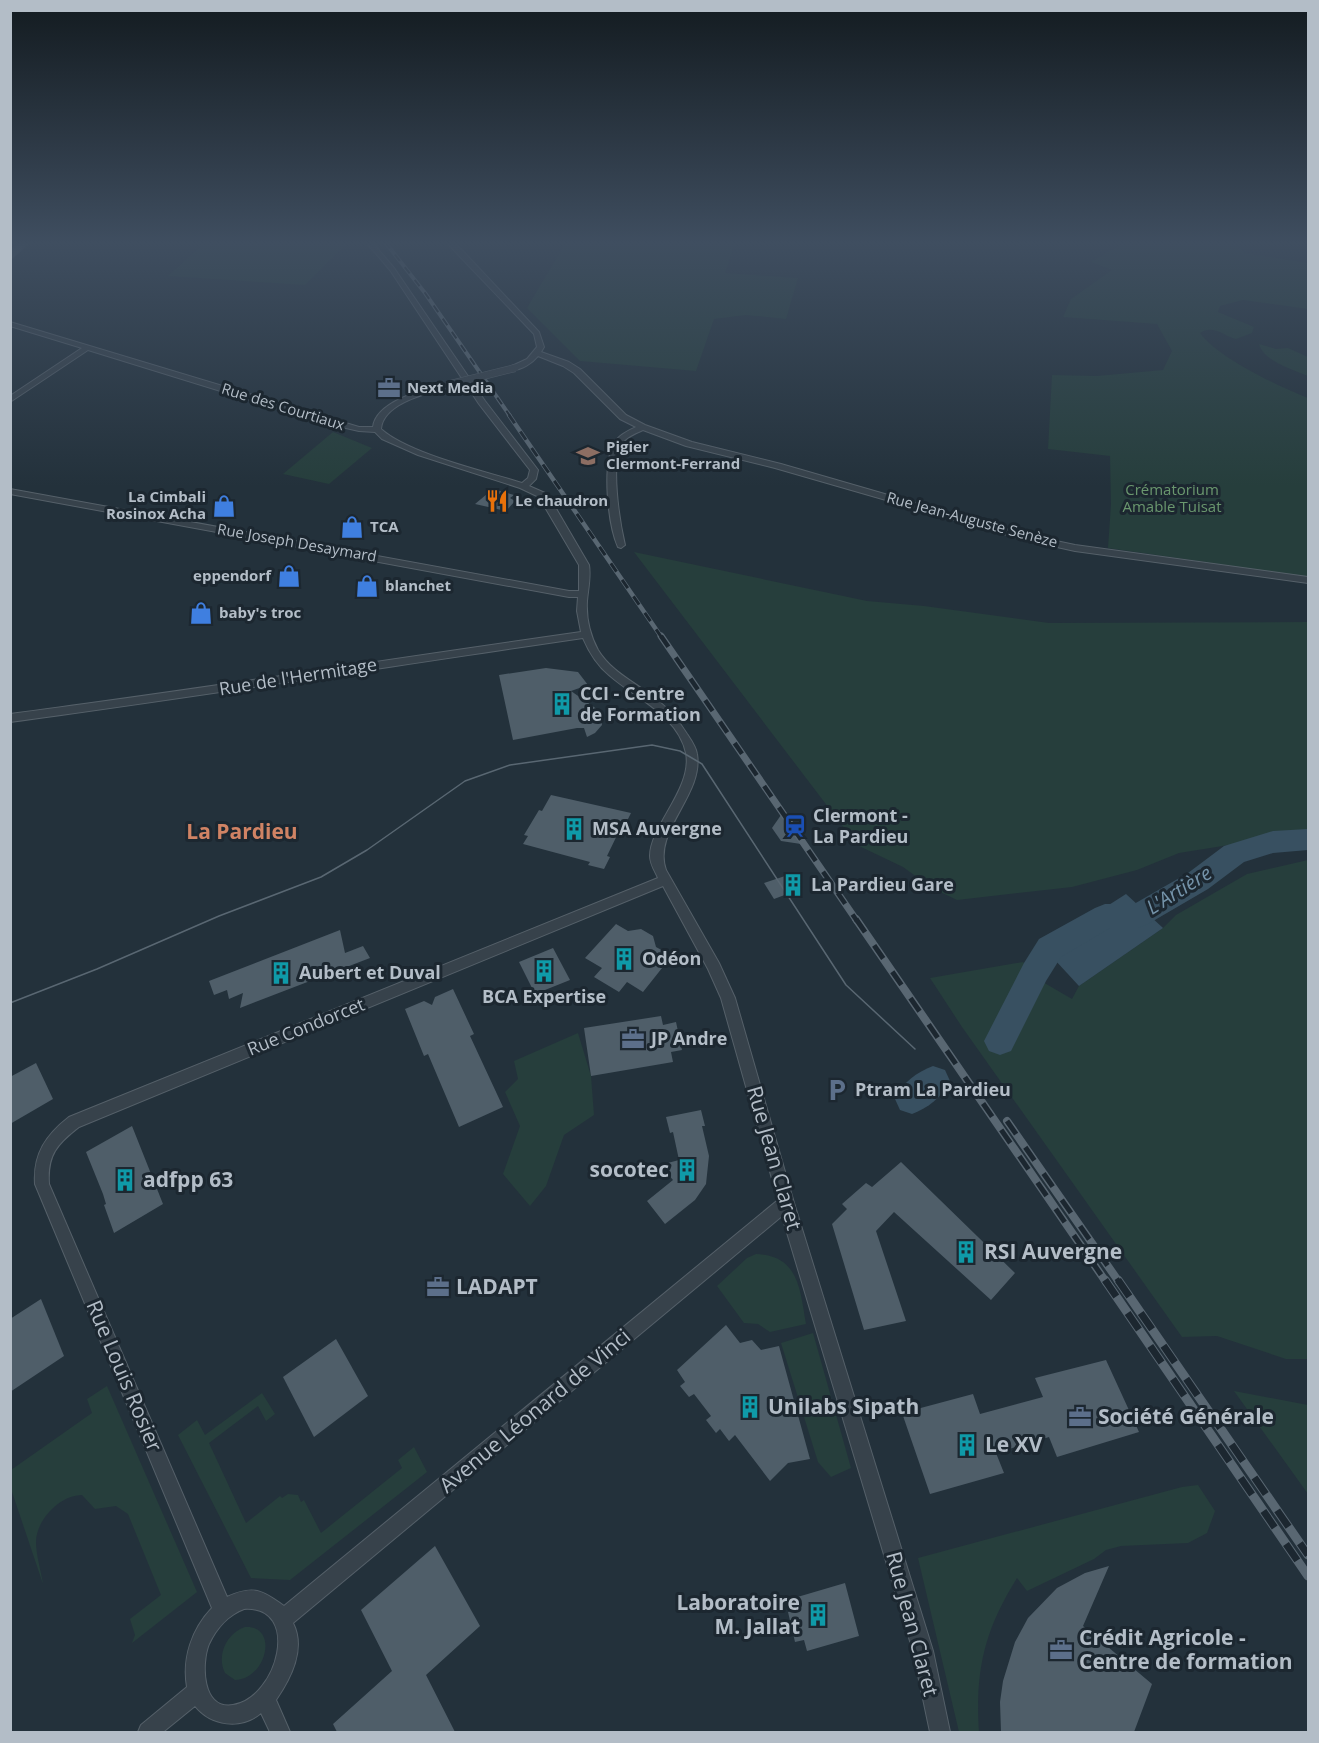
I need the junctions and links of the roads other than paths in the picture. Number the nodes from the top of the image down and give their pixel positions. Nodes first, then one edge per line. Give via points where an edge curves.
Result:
1 (429, 323) edge
2 (528, 323) edge
3 (10, 324) edge
4 (87, 348) junction
5 (537, 353) junction
6 (10, 400) edge
7 (642, 428) junction
8 (377, 430) junction
9 (523, 486) junction
10 (10, 491) edge
11 (621, 546) dead end
12 (1308, 580) edge
13 (583, 594) junction
14 (586, 634) junction
15 (10, 718) edge
16 (665, 880) junction
17 (52, 1142) joint
18 (786, 1203) junction
19 (223, 1611) junction
20 (284, 1618) junction
21 (197, 1691) junction
22 (266, 1699) junction
23 (148, 1732) edge
24 (280, 1732) edge
25 (940, 1732) edge

1 - 9 street via 534,470 532,479
2 - 5 street via 541,341
3 - 4 street, Rue des Courtiaux
4 - 6 street
4 - 8 street, Rue des Courtiaux via 327,422
5 - 7 street, Rue Jean-Auguste Senèze via 577,371 613,408
5 - 8 street, bridge via 515,368 421,392 393,406 378,420
7 - 11 street via 622,439 615,450 615,517
7 - 12 street, Rue Jean-Auguste Senèze via 1075,548
8 - 9 street, Rue des Courtiaux via 379,435 402,447
9 - 13 street, Rue des Courtiaux via 548,502 584,565 587,574
10 - 13 street, Rue Joseph Desaymard
13 - 14 street, Rue des Courtiaux
14 - 15 street, Rue de l'Hermitage
14 - 16 street, Rue Jean Claret via 597,656 612,672 670,718 692,756 689,775 657,846 656,859
16 - 17 street, Rue Condorcet via 74,1122
16 - 18 street, Rue Jean Claret via 728,998
17 - 19 street, Rue Louis Rosier via 42,1161 42,1184
18 - 20 street, Avenue Léonard de Vinci
18 - 25 street, Rue Jean Claret via 923,1651
19 - 20 street via 240,1601 258,1599 273,1605
19 - 21 street via 208,1627 198,1648 194,1670
20 - 22 street via 289,1637 288,1659
21 - 22 street via 206,1705 218,1713 234,1715
21 - 23 street
22 - 24 street

